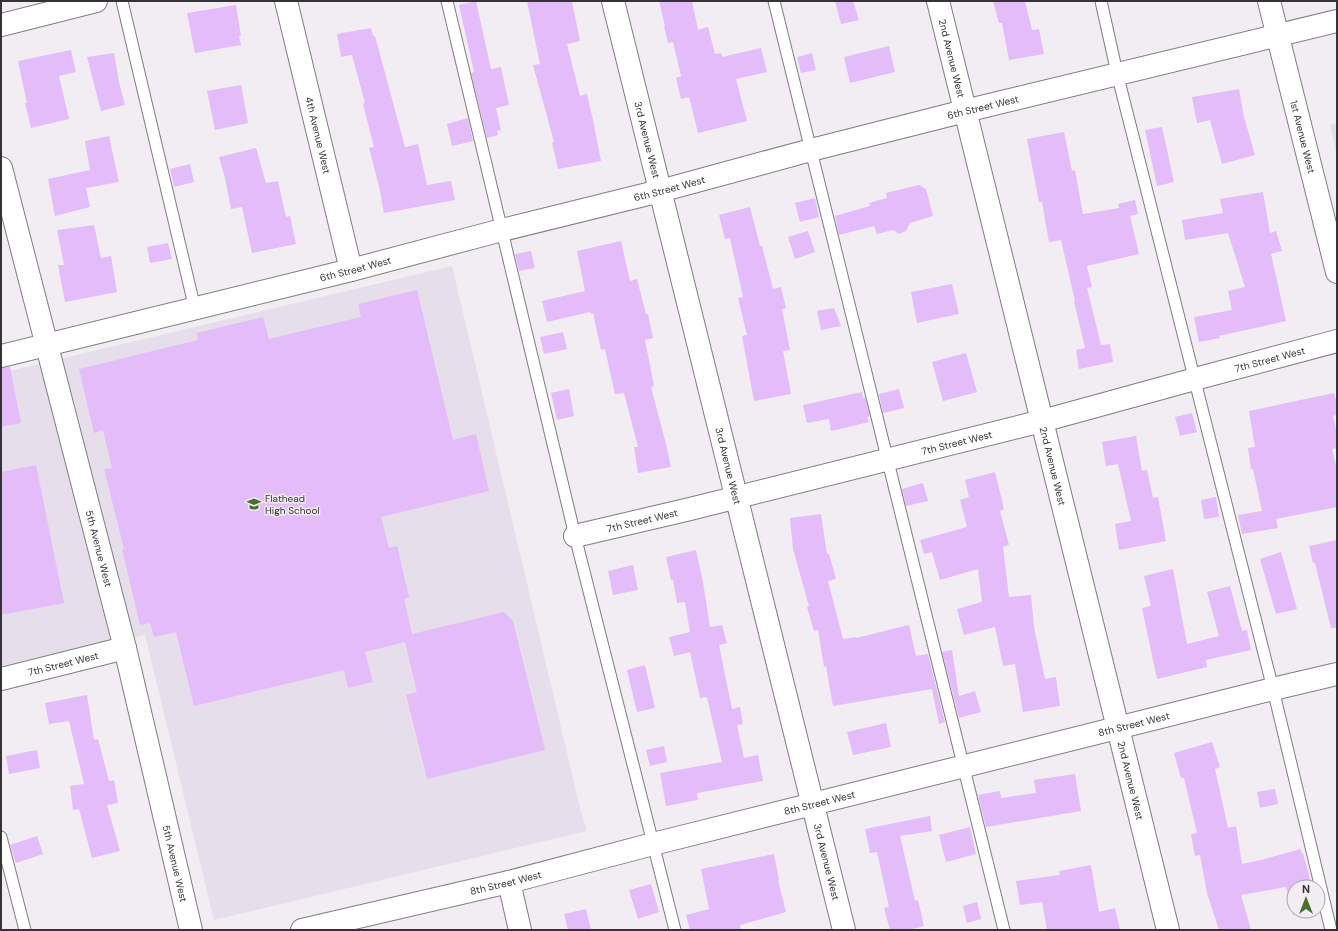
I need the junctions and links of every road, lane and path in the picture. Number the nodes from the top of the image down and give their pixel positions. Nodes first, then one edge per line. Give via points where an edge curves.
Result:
1 (96, 1) edge
2 (122, 1) edge
3 (286, 1) edge
4 (447, 1) edge
5 (613, 1) edge
6 (774, 1) edge
7 (938, 1) edge
8 (1101, 1) edge
9 (1269, 1) edge
10 (1337, 21) edge
11 (1, 25) edge
12 (1278, 35) junction
13 (1117, 73) junction
14 (965, 111) junction
15 (811, 150) junction
16 (1, 168) edge
17 (660, 191) junction
18 (502, 230) junction
19 (351, 270) junction
20 (1337, 272) edge
21 (195, 309) junction
22 (1337, 341) edge
23 (46, 345) junction
24 (1, 356) edge
25 (1195, 379) junction
26 (1042, 421) junction
27 (888, 460) junction
28 (736, 497) junction
29 (575, 536) junction
30 (125, 648) junction
31 (1337, 674) edge
32 (1, 678) edge
33 (1273, 689) junction
34 (1118, 728) junction
35 (963, 766) junction
36 (813, 804) junction
37 (1, 837) edge
38 (653, 844) junction
39 (509, 882) junction
40 (349, 925) edge
41 (25, 930) edge
42 (190, 930) edge
43 (302, 930) edge
44 (520, 930) edge
45 (675, 930) edge
46 (844, 930) edge
47 (1004, 930) edge
48 (1168, 930) edge
49 (1331, 930) edge

1 - 11 street
2 - 21 lane
3 - 19 street, 4th Avenue West
4 - 18 lane
5 - 17 street, 3rd Avenue West
6 - 15 lane
7 - 14 street, 2nd Avenue West
8 - 13 lane
9 - 12 street, 1st Avenue West
10 - 12 street, 6th Street West
12 - 13 street, 6th Street West
12 - 20 street, 1st Avenue West
13 - 14 street, 6th Street West
13 - 25 lane
14 - 15 street, 6th Street West
14 - 26 street, 2nd Avenue West
15 - 17 street, 6th Street West
15 - 27 lane
16 - 23 street, 5th Avenue West
17 - 18 street, 6th Street West
17 - 28 street, 3rd Avenue West
18 - 19 street, 6th Street West
18 - 29 lane
19 - 21 street, 6th Street West
21 - 23 street, 6th Street West
22 - 25 street, 7th Street West
23 - 24 street, 6th Street West
23 - 30 street, 5th Avenue West
25 - 26 street, 7th Street West
25 - 33 lane
26 - 27 street, 7th Street West
26 - 34 street, 2nd Avenue West
27 - 28 street, 7th Street West
27 - 35 lane
28 - 29 street, 7th Street West
28 - 36 street, 3rd Avenue West
29 - 38 lane
30 - 32 street, 7th Street West
30 - 42 street, 5th Avenue West
31 - 33 street, 8th Street West
33 - 34 street, 8th Street West
33 - 49 lane
34 - 35 street, 8th Street West
34 - 48 street, 2nd Avenue West
35 - 36 street, 8th Street West
35 - 47 lane
36 - 38 street, 8th Street West
36 - 46 street, 3rd Avenue West
37 - 41 lane
38 - 39 street, 8th Street West
38 - 45 lane
39 - 40 street, 8th Street West
39 - 44 street
40 - 43 street, 8th Street West

